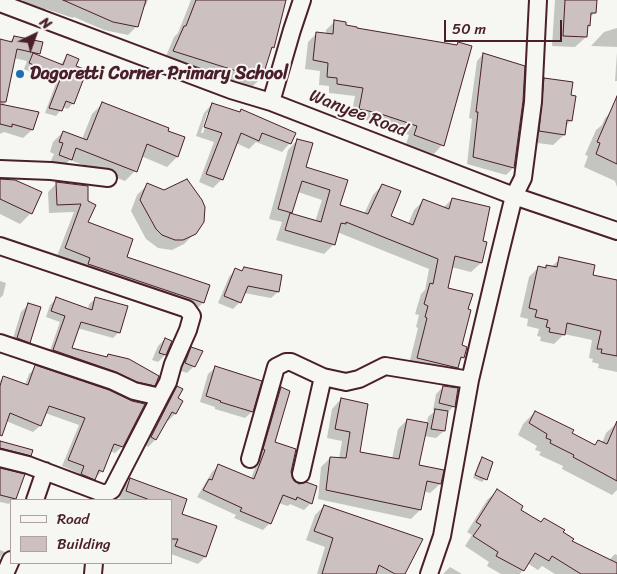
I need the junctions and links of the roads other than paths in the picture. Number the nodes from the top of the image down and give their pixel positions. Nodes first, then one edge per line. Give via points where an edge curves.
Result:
1 (302, 0) edge
2 (538, 0) edge
3 (0, 3) edge
4 (271, 102) junction
5 (0, 170) edge
6 (108, 178) dead end
7 (514, 196) junction
8 (617, 232) edge
9 (0, 246) edge
10 (0, 343) edge
11 (323, 377) junction
12 (470, 380) junction
13 (160, 397) junction
14 (0, 458) edge
15 (250, 458) dead end
16 (45, 471) junction
17 (301, 474) dead end
18 (105, 497) edge
19 (35, 499) edge
20 (10, 562) edge
21 (5, 574) edge
22 (429, 574) edge

1 - 4 street
2 - 7 street via 533,102 523,178
3 - 4 street, Wanyee Road
4 - 7 street, Wanyee Road
5 - 6 street via 51,171
7 - 8 street, Wanyee Road
7 - 12 street
9 - 13 street via 187,309 192,316 188,330
10 - 13 street
11 - 12 street via 351,382 385,366
11 - 15 street via 291,362 276,367
11 - 17 street
12 - 22 street via 442,536
13 - 18 street via 112,490
14 - 16 street
16 - 18 street
16 - 19 street
20 - 21 street

